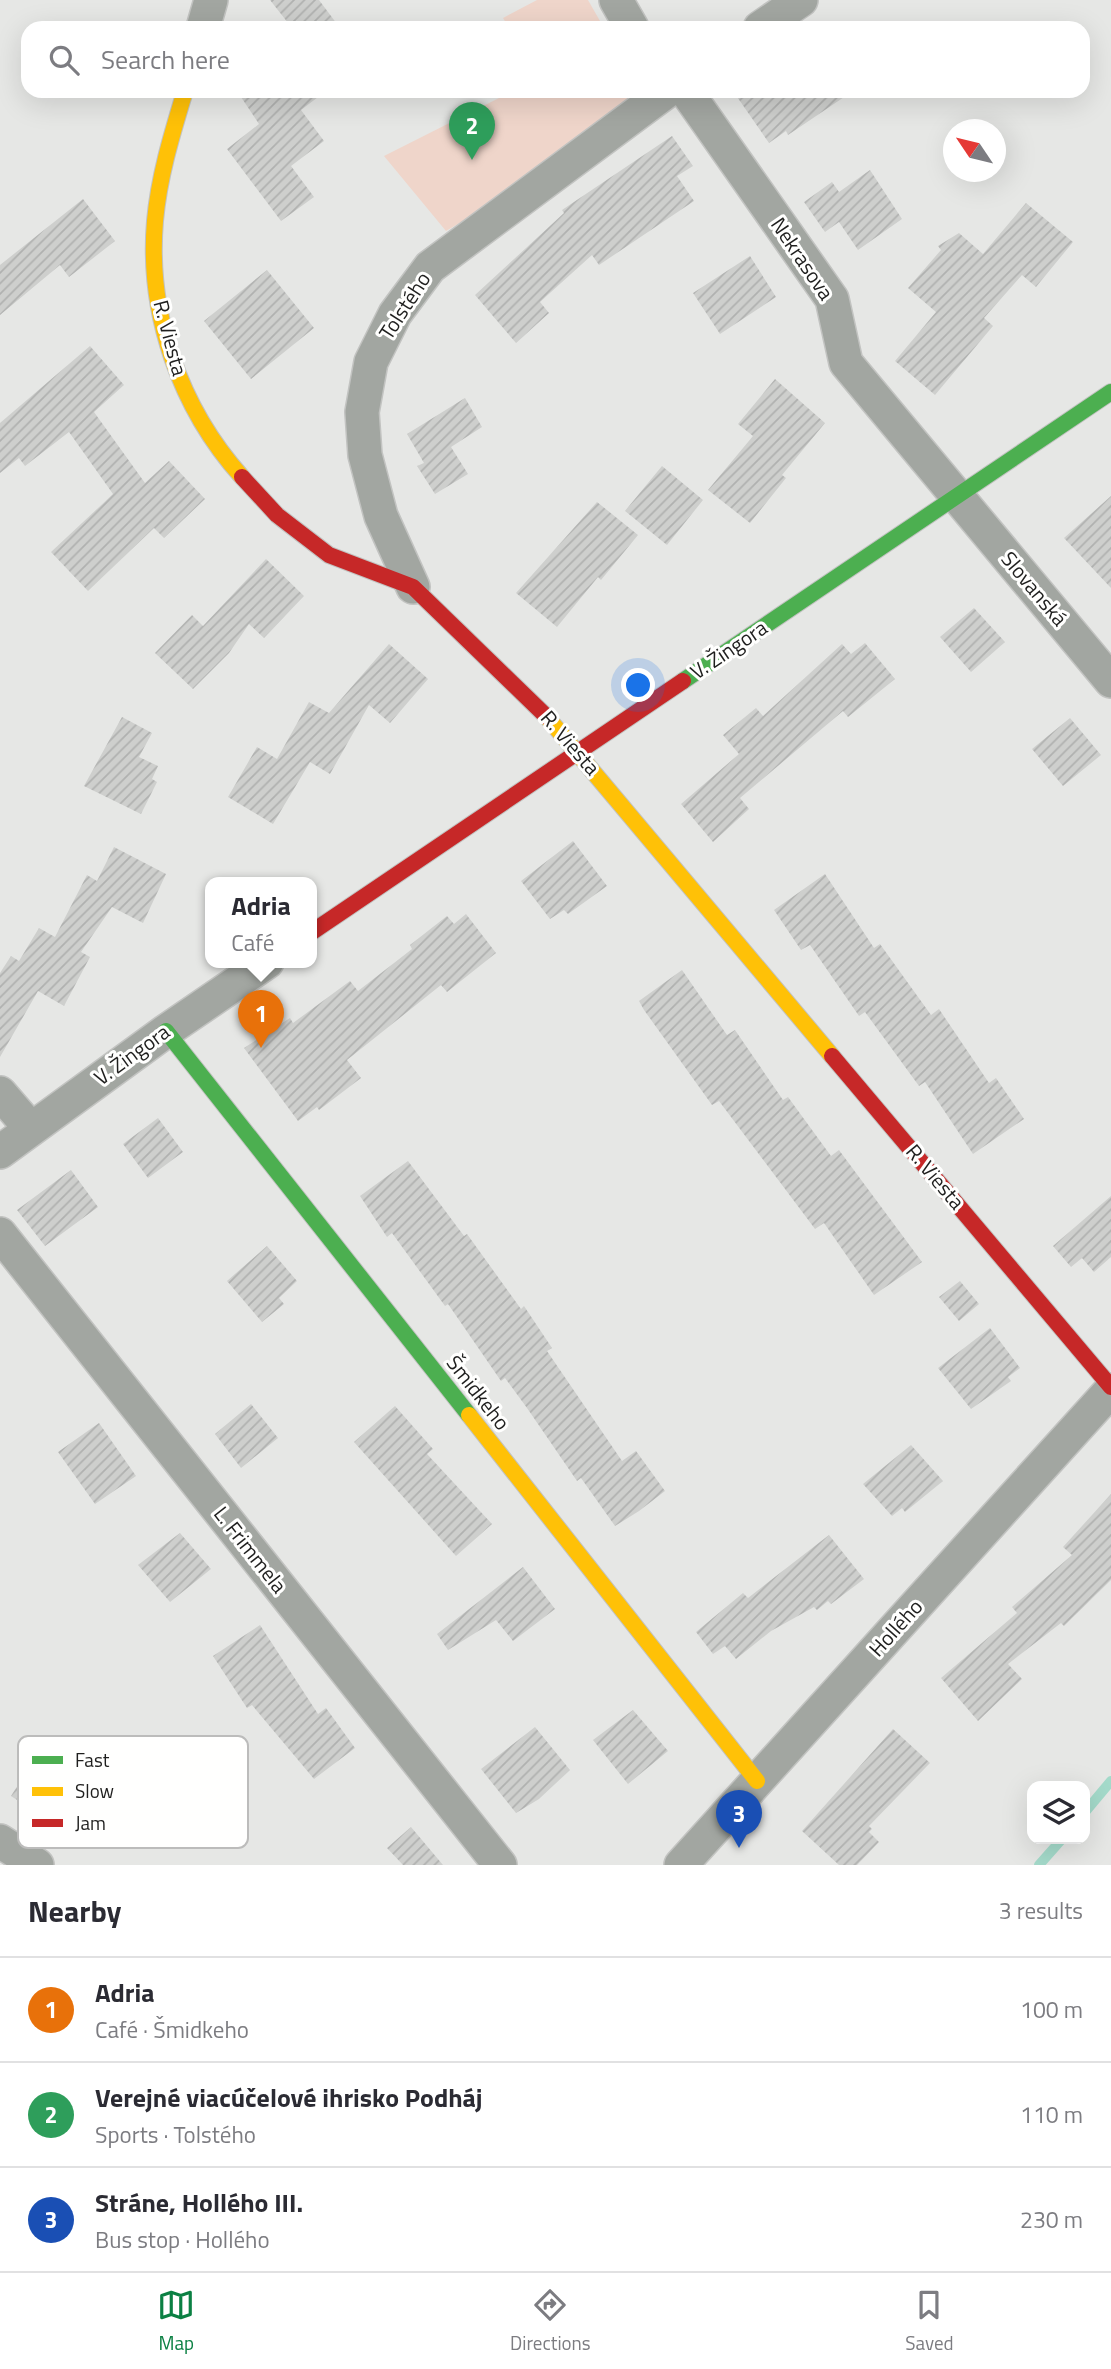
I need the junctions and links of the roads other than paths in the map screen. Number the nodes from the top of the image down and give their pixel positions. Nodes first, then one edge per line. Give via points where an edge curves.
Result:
1 (211, 0) edge
2 (616, 0) edge
3 (801, 0) edge
4 (205, 21) edge
5 (628, 21) edge
6 (770, 21) edge
7 (183, 98) edge
8 (658, 98) edge
9 (691, 98) edge
10 (1111, 392) edge
11 (957, 497) junction
12 (413, 587) junction
13 (1111, 681) edge
14 (578, 751) junction
15 (317, 929) edge
16 (258, 968) edge
17 (166, 1031) junction
18 (0, 1093) edge
19 (30, 1129) junction
20 (0, 1152) edge
21 (0, 1234) edge
22 (1111, 1388) edge
23 (757, 1781) junction
24 (0, 1841) edge
25 (37, 1865) edge
26 (500, 1865) edge
27 (681, 1865) edge

1 - 4 street
2 - 5 street
3 - 6 street
7 - 12 street, R. Viesta via 165,159 155,222 156,284 170,356 194,411 229,462 277,515 330,555
8 - 12 street, Tolstého via 430,267 395,314 371,362 362,412 365,455 381,516
9 - 11 street, Nekrasova via 832,299 846,362
10 - 11 street, V. Žingora
11 - 13 street, Slovanská
11 - 14 street, V. Žingora
12 - 14 street, R. Viesta via 538,706
14 - 15 street, V. Žingora
14 - 22 street, R. Viesta
16 - 17 street, V. Žingora
17 - 19 street, V. Žingora
17 - 23 street, Šmidkeho
18 - 19 street
19 - 20 street, V. Žingora
21 - 26 street, L. Frimmela
22 - 23 street, Hollého
23 - 27 street, Hollého
24 - 25 street

